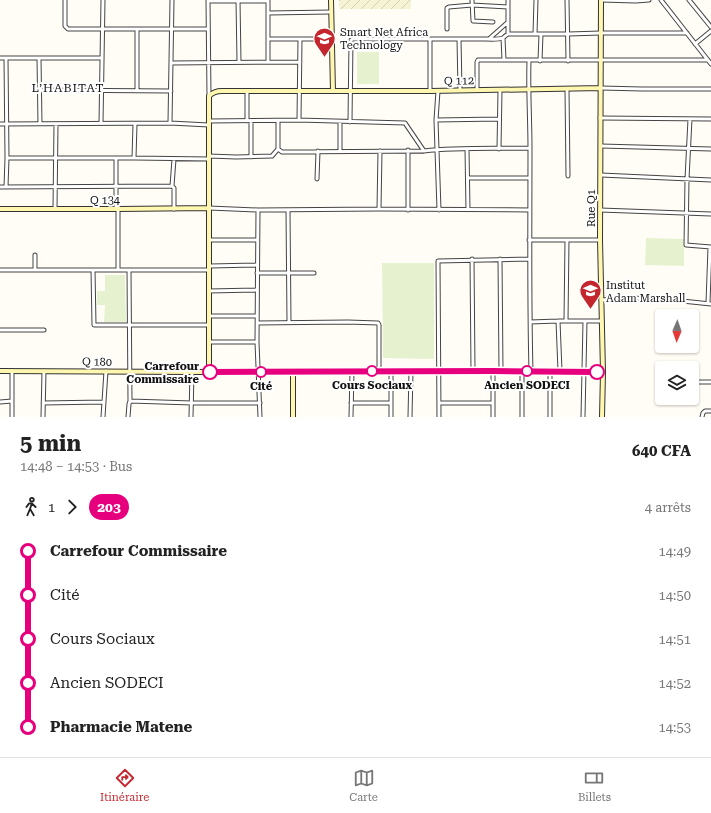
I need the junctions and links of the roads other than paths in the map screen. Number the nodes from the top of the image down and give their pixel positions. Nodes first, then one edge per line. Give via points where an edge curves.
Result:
1 (65, 0) edge
2 (103, 0) edge
3 (172, 0) edge
4 (238, 0) edge
5 (268, 0) edge
6 (331, 0) edge
7 (472, 0) edge
8 (508, 0) edge
9 (536, 0) edge
10 (567, 0) edge
11 (601, 0) edge
12 (650, 0) edge
13 (661, 0) edge
14 (689, 0) edge
15 (208, 1) edge
16 (472, 5) junction
17 (508, 7) junction
18 (331, 12) junction
19 (268, 13) junction
20 (492, 22) dead end
21 (508, 22) junction
22 (711, 27) edge
23 (103, 29) junction
24 (137, 29) junction
25 (171, 29) junction
26 (446, 29) dead end
27 (208, 30) junction
28 (711, 31) edge
29 (601, 33) junction
30 (687, 33) junction
31 (508, 34) junction
32 (535, 34) junction
33 (541, 34) junction
34 (568, 34) junction
35 (503, 38) junction
36 (268, 39) junction
37 (300, 39) junction
38 (332, 39) junction
39 (430, 39) junction
40 (459, 39) junction
41 (489, 39) junction
42 (695, 44) junction
43 (0, 58) edge
44 (6, 58) junction
45 (39, 58) junction
46 (102, 58) junction
47 (504, 60) junction
48 (529, 60) junction
49 (601, 60) junction
50 (708, 60) junction
51 (540, 61) junction
52 (568, 61) junction
53 (239, 62) junction
54 (268, 62) junction
55 (300, 62) junction
56 (171, 63) junction
57 (209, 63) junction
58 (711, 64) edge
59 (601, 88) junction
60 (528, 89) junction
61 (567, 89) junction
62 (711, 89) edge
63 (39, 90) junction
64 (102, 90) junction
65 (137, 90) junction
66 (460, 90) junction
67 (477, 90) junction
68 (500, 90) junction
69 (171, 91) junction
70 (248, 91) junction
71 (299, 91) junction
72 (333, 91) junction
73 (351, 91) junction
74 (430, 91) junction
75 (438, 91) junction
76 (210, 96) junction
77 (600, 118) junction
78 (499, 119) junction
79 (690, 119) junction
80 (711, 119) edge
81 (299, 120) junction
82 (436, 120) junction
83 (247, 121) junction
84 (251, 121) junction
85 (278, 121) junction
86 (340, 122) junction
87 (350, 122) junction
88 (101, 123) junction
89 (170, 123) junction
90 (209, 123) junction
91 (0, 124) edge
92 (7, 124) junction
93 (40, 124) junction
94 (56, 124) junction
95 (135, 124) junction
96 (601, 146) junction
97 (530, 148) junction
98 (278, 149) junction
99 (438, 149) junction
100 (467, 149) junction
101 (499, 149) junction
102 (688, 149) junction
103 (711, 149) edge
104 (408, 150) junction
105 (318, 151) junction
106 (340, 151) junction
107 (380, 151) junction
108 (424, 151) junction
109 (251, 157) junction
110 (7, 158) junction
111 (56, 158) junction
112 (116, 158) junction
113 (134, 158) junction
114 (174, 158) junction
115 (209, 158) junction
116 (600, 175) junction
117 (568, 176) dead end
118 (468, 178) junction
119 (530, 178) junction
120 (317, 179) dead end
121 (687, 179) junction
122 (711, 180) edge
123 (55, 186) junction
124 (116, 186) junction
125 (172, 186) junction
126 (0, 187) edge
127 (6, 187) junction
128 (209, 208) junction
129 (0, 209) edge
130 (55, 209) junction
131 (117, 209) junction
132 (174, 209) junction
133 (379, 209) junction
134 (258, 210) junction
135 (288, 210) junction
136 (408, 210) junction
137 (439, 210) junction
138 (468, 210) junction
139 (530, 210) junction
140 (600, 210) junction
141 (686, 214) junction
142 (711, 214) edge
143 (209, 240) junction
144 (257, 240) junction
145 (529, 240) junction
146 (567, 240) junction
147 (600, 240) junction
148 (710, 247) edge
149 (35, 256) dead end
150 (472, 259) junction
151 (500, 259) junction
152 (529, 259) junction
153 (257, 265) junction
154 (210, 268) junction
155 (0, 270) edge
156 (35, 270) junction
157 (93, 270) junction
158 (118, 270) junction
159 (129, 270) junction
160 (257, 272) junction
161 (289, 273) junction
162 (314, 273) dead end
163 (257, 290) junction
164 (209, 291) junction
165 (601, 300) junction
166 (709, 304) edge
167 (209, 316) junction
168 (257, 316) junction
169 (558, 321) junction
170 (566, 321) junction
171 (585, 321) junction
172 (602, 321) junction
173 (289, 322) junction
174 (530, 322) junction
175 (257, 323) junction
176 (209, 325) junction
177 (129, 326) junction
178 (0, 330) edge
179 (44, 330) dead end
180 (209, 342) junction
181 (257, 342) junction
182 (0, 371) edge
183 (12, 371) junction
184 (44, 371) junction
185 (106, 371) junction
186 (293, 371) junction
187 (379, 371) junction
188 (391, 371) junction
189 (411, 371) junction
190 (439, 371) junction
191 (473, 371) junction
192 (493, 371) junction
193 (501, 371) junction
194 (522, 371) junction
195 (531, 371) junction
196 (550, 371) junction
197 (560, 371) junction
198 (130, 372) junction
199 (192, 372) junction
200 (210, 372) junction
201 (259, 372) junction
202 (352, 372) junction
203 (584, 372) junction
204 (603, 372) junction
205 (699, 382) edge
206 (711, 382) edge
207 (130, 401) junction
208 (0, 402) edge
209 (12, 402) junction
210 (104, 402) junction
211 (43, 403) junction
212 (192, 403) junction
213 (260, 403) junction
214 (351, 403) junction
215 (391, 403) junction
216 (439, 403) junction
217 (493, 403) junction
218 (711, 410) edge
219 (12, 417) edge
220 (42, 417) edge
221 (103, 417) edge
222 (128, 417) edge
223 (191, 417) edge
224 (260, 417) edge
225 (293, 417) edge
226 (351, 417) edge
227 (391, 417) edge
228 (410, 417) edge
229 (439, 417) edge
230 (493, 417) edge
231 (522, 417) edge
232 (550, 417) edge
233 (583, 417) edge
234 (602, 417) edge
235 (702, 417) edge

1 - 23 street via 65,26 68,29
2 - 23 street
3 - 25 street
4 - 5 street
4 - 15 street
4 - 53 street
5 - 19 street
6 - 18 street
7 - 16 street
8 - 17 street
9 - 32 street
10 - 34 street
11 - 12 street
11 - 29 street, Rue Q1
13 - 30 street
14 - 22 street
15 - 27 street
16 - 17 street
16 - 20 street via 473,21
16 - 26 street via 449,6
17 - 21 street
18 - 19 street
18 - 38 street
19 - 36 street
21 - 31 street
21 - 41 street
23 - 24 street
23 - 46 street
24 - 25 street
24 - 65 street
25 - 27 street
25 - 56 street
27 - 57 street
28 - 42 street
29 - 30 street
29 - 34 street
29 - 49 street, Rue Q1
30 - 42 street
31 - 32 street
31 - 35 street
32 - 33 street
33 - 34 street
33 - 51 street
34 - 52 street
35 - 41 street
35 - 47 street
36 - 37 street
36 - 54 street
37 - 38 street
37 - 55 street
38 - 72 street
39 - 40 street
39 - 73 street via 352,39
39 - 74 street
40 - 41 street
40 - 66 street
42 - 50 street
43 - 44 street
44 - 45 street
44 - 92 street
45 - 46 street
45 - 63 street
46 - 64 street
47 - 48 street
47 - 67 street via 478,61
48 - 51 street
48 - 60 street
49 - 50 street
49 - 52 street
49 - 59 street, Rue Q1
50 - 58 street
51 - 52 street
53 - 54 street
53 - 57 street
54 - 55 street
55 - 71 street
56 - 57 street
56 - 69 street
57 - 76 street
59 - 61 street, Q 112
59 - 62 street, Q 112
59 - 77 street, Rue Q1
60 - 61 street, Q 112
60 - 68 street, Q 112
60 - 97 street
61 - 117 street
63 - 64 street
63 - 93 street
64 - 65 street
64 - 88 street
65 - 69 street
66 - 67 street, Q 112
66 - 75 street, Q 112
67 - 68 street, Q 112
68 - 78 street
69 - 89 street
70 - 71 street, Q 112
70 - 76 street, Q 112 via 218,91
70 - 83 street
71 - 72 street, Q 112
71 - 81 street
72 - 73 street, Q 112
73 - 74 street, Q 112
73 - 87 street
74 - 75 street, Q 112
75 - 82 street
76 - 90 street
77 - 79 street
77 - 96 street, Rue Q1
78 - 82 street
78 - 101 street
79 - 80 street
79 - 102 street
81 - 85 street
81 - 86 street
82 - 99 street
83 - 84 street
83 - 90 street
84 - 85 street
84 - 109 street
85 - 98 street
86 - 87 street
86 - 106 street
87 - 108 street via 405,123
88 - 94 street
88 - 95 street
89 - 90 street
89 - 95 street
90 - 115 street
91 - 92 street
92 - 93 street
92 - 110 street
93 - 94 street
94 - 111 street
95 - 113 street
96 - 102 street
96 - 116 street, Rue Q1
97 - 101 street
97 - 119 street
98 - 105 street via 282,152
98 - 109 street via 272,156
99 - 100 street
99 - 108 street
99 - 137 street
100 - 101 street
100 - 118 street
102 - 103 street
102 - 121 street
104 - 107 street
104 - 108 street
104 - 136 street
105 - 106 street
105 - 120 street
106 - 107 street
107 - 133 street
109 - 115 street
110 - 111 street
110 - 127 street
111 - 112 street
111 - 123 street
112 - 113 street
112 - 124 street
113 - 114 street
114 - 115 street
114 - 125 street
115 - 128 street
116 - 121 street
116 - 140 street, Rue Q1
118 - 119 street
118 - 138 street
119 - 139 street
121 - 122 street
121 - 141 street
123 - 124 street
123 - 127 street
123 - 130 street
124 - 125 street
124 - 131 street
125 - 132 street
126 - 127 street
128 - 132 street, Q 134
128 - 134 street
128 - 143 street
129 - 130 street, Q 134
130 - 131 street, Q 134
131 - 132 street, Q 134
131 - 158 street
133 - 135 street
133 - 136 street
134 - 135 street
134 - 144 street
135 - 161 street
136 - 137 street
137 - 138 street
138 - 139 street
139 - 145 street
140 - 141 street
140 - 147 street, Rue Q1
141 - 142 street
141 - 148 street via 686,245
143 - 144 street
143 - 154 street
144 - 153 street
145 - 146 street
145 - 152 street
146 - 147 street
146 - 170 street
147 - 165 street, Rue Q1
148 - 166 street
149 - 156 street
150 - 151 street
150 - 190 street via 437,262
150 - 191 street
151 - 152 street
151 - 193 street
152 - 174 street
153 - 154 street
153 - 160 street
154 - 159 street
154 - 164 street
155 - 156 street
156 - 157 street
157 - 158 street
157 - 177 street via 93,325
158 - 159 street
159 - 177 street
160 - 161 street
160 - 163 street
161 - 162 street
161 - 173 street
163 - 164 street
163 - 168 street
164 - 167 street
165 - 166 street via 633,298
165 - 172 street, Rue Q1
167 - 168 street
167 - 176 street
168 - 175 street
169 - 170 street
169 - 174 street
169 - 197 street
170 - 171 street
171 - 172 street
171 - 203 street
172 - 204 street, Rue Q1
173 - 175 street
173 - 187 street via 378,323
174 - 195 street
175 - 181 street
176 - 177 street
176 - 180 street
177 - 198 street
178 - 179 street
180 - 181 street
180 - 200 street
181 - 201 street
182 - 183 street, Q 180
183 - 184 street, Q 180
183 - 209 street
184 - 185 street, Q 180
184 - 211 street
185 - 198 street, Q 180
185 - 210 street
186 - 201 street, Q 180
186 - 202 street, Q 180
186 - 225 street
187 - 188 street, Q 180
187 - 202 street, Q 180
188 - 189 street, Q 180
188 - 215 street
189 - 190 street, Q 180
189 - 228 street
190 - 191 street, Q 180
190 - 216 street
191 - 192 street, Q 180
192 - 193 street, Q 180
192 - 217 street
193 - 194 street, Q 180
194 - 195 street, Q 180
194 - 231 street
195 - 196 street, Q 180
196 - 197 street, Q 180
196 - 232 street
197 - 203 street, Q 180
198 - 199 street, Q 180
198 - 207 street
199 - 200 street, Q 180
199 - 212 street
200 - 201 street, Q 180
201 - 213 street
202 - 214 street
203 - 204 street, Q 180
203 - 233 street
204 - 234 street, Rue Q1
205 - 206 street
207 - 212 street
207 - 222 street
208 - 209 street
209 - 219 street
210 - 211 street
210 - 221 street
211 - 220 street
212 - 213 street
212 - 223 street
213 - 224 street
214 - 215 street
214 - 226 street
215 - 227 street
216 - 217 street
216 - 229 street
217 - 230 street
218 - 235 street via 702,413

